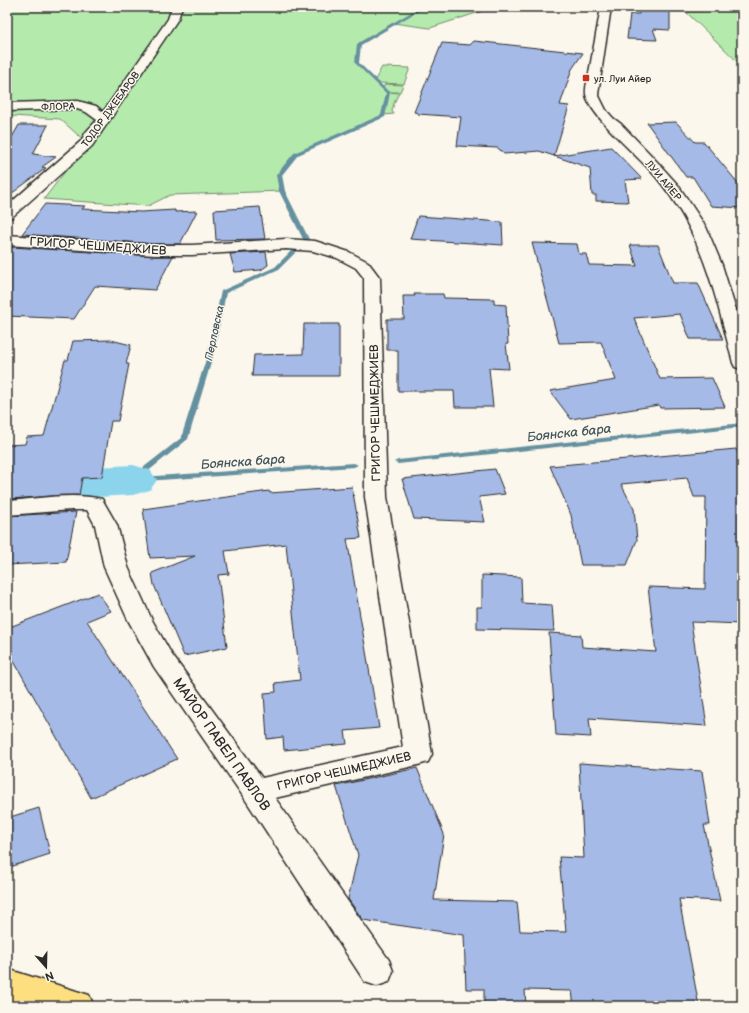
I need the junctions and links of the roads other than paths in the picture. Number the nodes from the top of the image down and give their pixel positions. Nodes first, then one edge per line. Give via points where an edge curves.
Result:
1 (178, 7) edge
2 (606, 7) edge
3 (7, 107) edge
4 (104, 120) junction
5 (7, 214) edge
6 (7, 240) edge
7 (742, 363) edge
8 (7, 508) edge
9 (255, 791) junction
10 (376, 971) dead end
11 (7, 984) edge
12 (77, 1006) edge

1 - 4 street, ТОДОР ДЖЕБАРОВ via 173,19
2 - 7 street, ЛУИ АЙЕР via 592,94 608,121 664,177 688,210 709,250
3 - 4 street, ФЛОРА via 78,105 91,109
4 - 5 street, ТОДОР ДЖЕБАРОВ via 91,135 88,143
6 - 9 street, ГРИГОР ЧЕШМЕДЖИЕВ via 155,250 286,244 315,246 343,255 362,265 372,278 376,497 418,754
8 - 9 street, МАЙОР ПАВЕЛ ПАВЛОВ via 71,503 94,504 106,525 116,567 140,620 163,661
9 - 10 street, МАЙОР ПАВЕЛ ПАВЛОВ
11 - 12 main road

